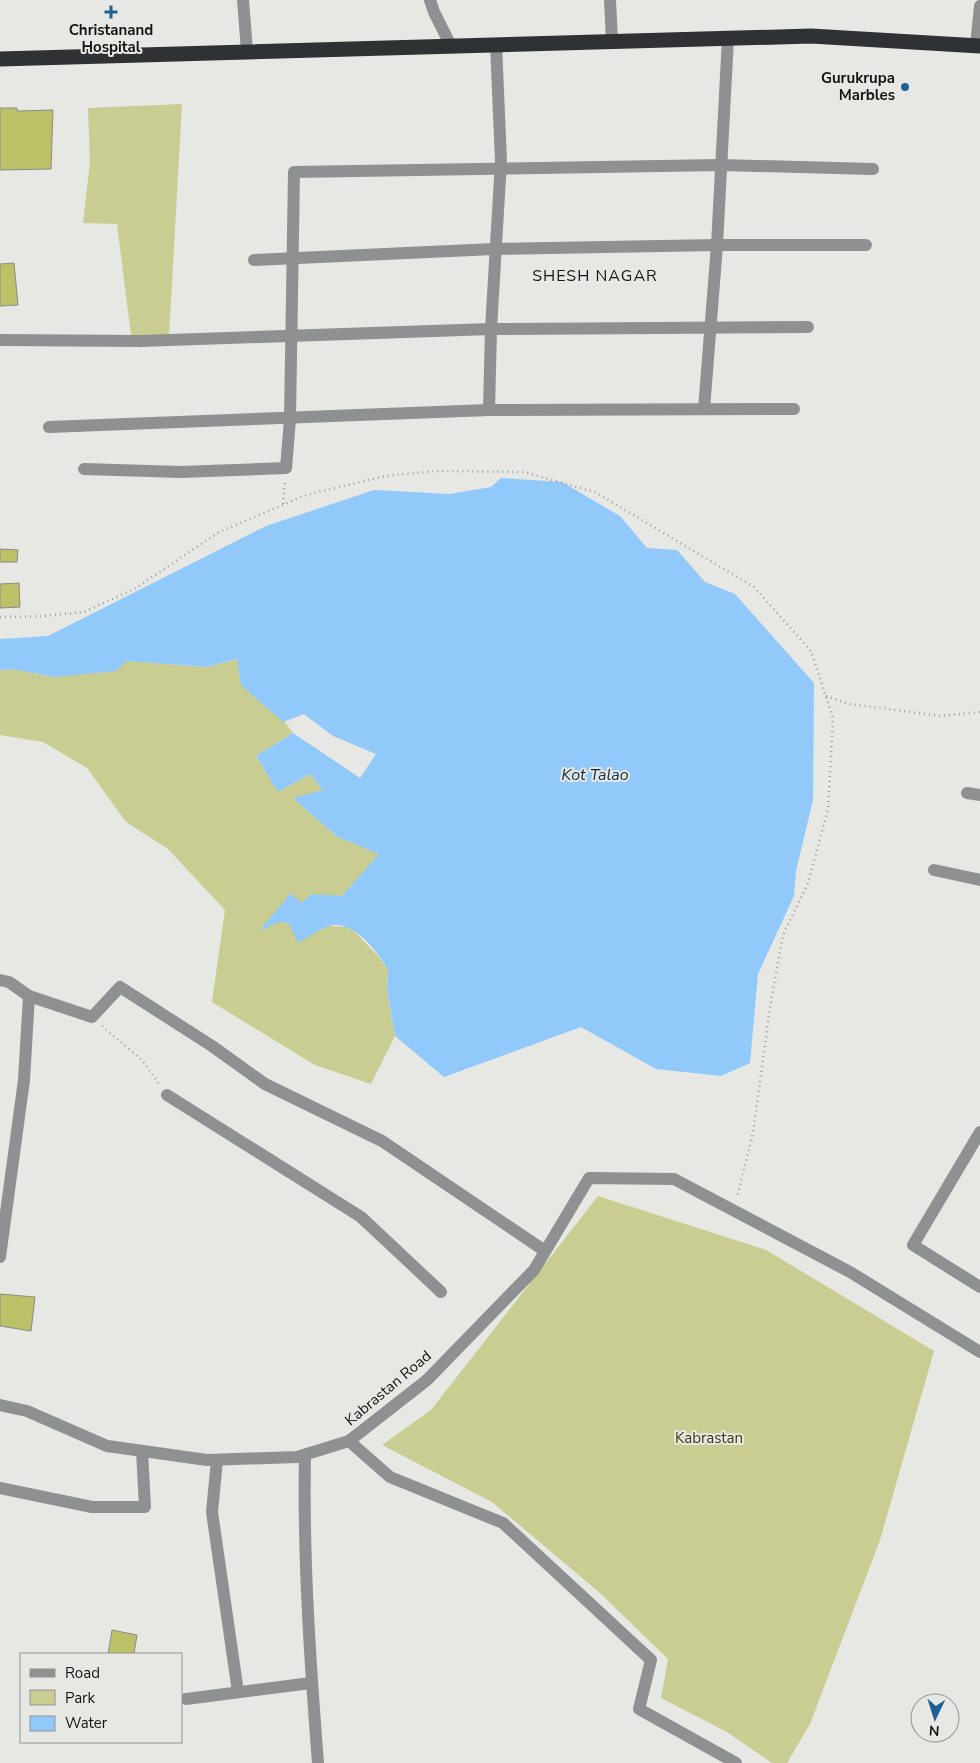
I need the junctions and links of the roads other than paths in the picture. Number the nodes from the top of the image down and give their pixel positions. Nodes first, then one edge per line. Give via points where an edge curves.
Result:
1 (243, 0) edge
2 (430, 0) edge
3 (610, 0) edge
4 (980, 6) edge
5 (728, 38) junction
6 (612, 41) junction
7 (496, 44) junction
8 (451, 46) junction
9 (978, 46) edge
10 (248, 51) junction
11 (0, 59) edge
12 (721, 165) junction
13 (500, 169) junction
14 (873, 169) dead end
15 (717, 245) junction
16 (866, 245) dead end
17 (494, 249) junction
18 (293, 258) junction
19 (254, 260) dead end
20 (808, 327) dead end
21 (491, 329) junction
22 (708, 329) junction
23 (290, 336) junction
24 (0, 340) edge
25 (794, 408) dead end
26 (704, 409) junction
27 (489, 410) junction
28 (290, 419) junction
29 (49, 427) dead end
30 (84, 469) dead end
31 (934, 870) dead end
32 (980, 880) edge
33 (0, 980) edge
34 (29, 996) junction
35 (167, 1095) road end
36 (980, 1132) edge
37 (546, 1251) junction
38 (0, 1257) edge
39 (980, 1286) edge
40 (441, 1292) dead end
41 (980, 1352) edge
42 (0, 1406) edge
43 (349, 1441) junction
44 (142, 1451) junction
45 (305, 1455) junction
46 (217, 1460) junction
47 (0, 1488) edge
48 (311, 1683) junction
49 (238, 1692) junction
50 (186, 1699) dead end
51 (318, 1763) edge
52 (736, 1763) edge

1 - 10 street
2 - 8 street
3 - 6 street
4 - 9 street
5 - 6 highway
5 - 9 highway via 811,36
5 - 12 street
6 - 7 highway
7 - 8 highway
7 - 13 street
8 - 10 highway
10 - 11 highway
12 - 13 street
12 - 14 street
12 - 15 street
13 - 17 street
13 - 18 street via 294,172
15 - 16 street
15 - 17 street
15 - 22 street
17 - 18 street
17 - 21 street
18 - 19 street
18 - 23 street
20 - 22 street
21 - 22 street
21 - 23 street
21 - 27 street
22 - 26 street
23 - 24 street via 140,341
23 - 28 street
25 - 26 street
26 - 27 street
27 - 28 street
28 - 29 street
28 - 30 street via 286,468 180,472
31 - 32 street
33 - 34 street via 9,982
34 - 37 street via 92,1017 120,987 265,1084 382,1141
34 - 38 street via 24,1080
35 - 40 street via 361,1217
36 - 39 street via 913,1245
37 - 41 street, Kabrastan Road via 589,1178 674,1179 850,1272
37 - 43 street, Kabrastan Road via 534,1270 427,1380
42 - 44 street, Kabrastan Road via 27,1410 107,1446
43 - 45 street, Kabrastan Road
43 - 52 street via 390,1477 503,1524 651,1660 639,1709
44 - 46 street, Kabrastan Road
44 - 47 street via 145,1507 92,1507
45 - 46 street, Kabrastan Road
45 - 48 street via 305,1574
46 - 49 street via 212,1512
48 - 49 street
48 - 51 street
49 - 50 street

